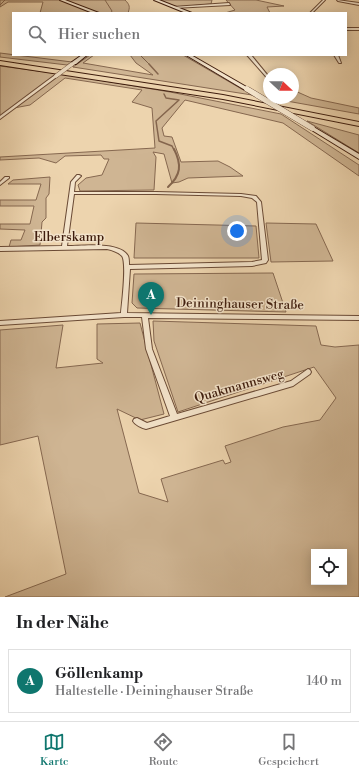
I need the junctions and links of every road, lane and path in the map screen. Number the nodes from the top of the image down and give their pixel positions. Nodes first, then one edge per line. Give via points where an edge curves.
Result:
1 (62, 0) edge
2 (156, 0) edge
3 (324, 0) edge
4 (338, 0) edge
5 (229, 4) dead end
6 (359, 4) edge
7 (174, 7) junction
8 (94, 12) edge
9 (187, 12) edge
10 (312, 12) edge
11 (347, 29) edge
12 (359, 29) edge
13 (84, 56) edge
14 (190, 56) edge
15 (250, 56) edge
16 (337, 56) edge
17 (0, 59) edge
18 (340, 62) dead end
19 (0, 63) edge
20 (74, 63) joint
21 (263, 72) edge
22 (157, 86) junction
23 (263, 100) edge
24 (283, 104) edge
25 (285, 104) edge
26 (359, 117) edge
27 (0, 118) edge
28 (311, 119) junction
29 (359, 120) edge
30 (359, 124) edge
31 (359, 129) edge
32 (359, 133) edge
33 (359, 157) edge
34 (79, 176) dead end
35 (7, 178) dead end
36 (0, 184) edge
37 (72, 193) junction
38 (64, 248) junction
39 (0, 249) edge
40 (127, 267) junction
41 (124, 315) junction
42 (145, 315) junction
43 (359, 318) edge
44 (0, 323) edge
45 (308, 372) dead end
46 (174, 417) junction
47 (137, 421) dead end

1 - 8 main road
2 - 7 main road
3 - 10 street
4 - 6 street
5 - 7 street
7 - 9 main road
11 - 12 street
13 - 20 main road
14 - 33 main road, bridge
15 - 21 street
16 - 18 street
17 - 23 highway via 104,73
19 - 22 highway
20 - 27 street, bridge
22 - 28 highway
22 - 30 highway
24 - 29 highway
25 - 26 highway
28 - 31 highway
28 - 32 highway
34 - 37 street via 73,182
35 - 36 street
37 - 38 street
37 - 40 street via 241,195 254,197 259,202 264,262
38 - 39 street, Elberskamp
38 - 40 street, Elberskamp via 114,248 125,256
40 - 41 street
41 - 42 street, Deininghauser Straße
41 - 44 street, Deininghauser Straße
42 - 43 street, Deininghauser Straße
42 - 46 street via 149,349
45 - 46 street, Quakmannsweg via 293,382
46 - 47 street, Quakmannsweg via 146,426

